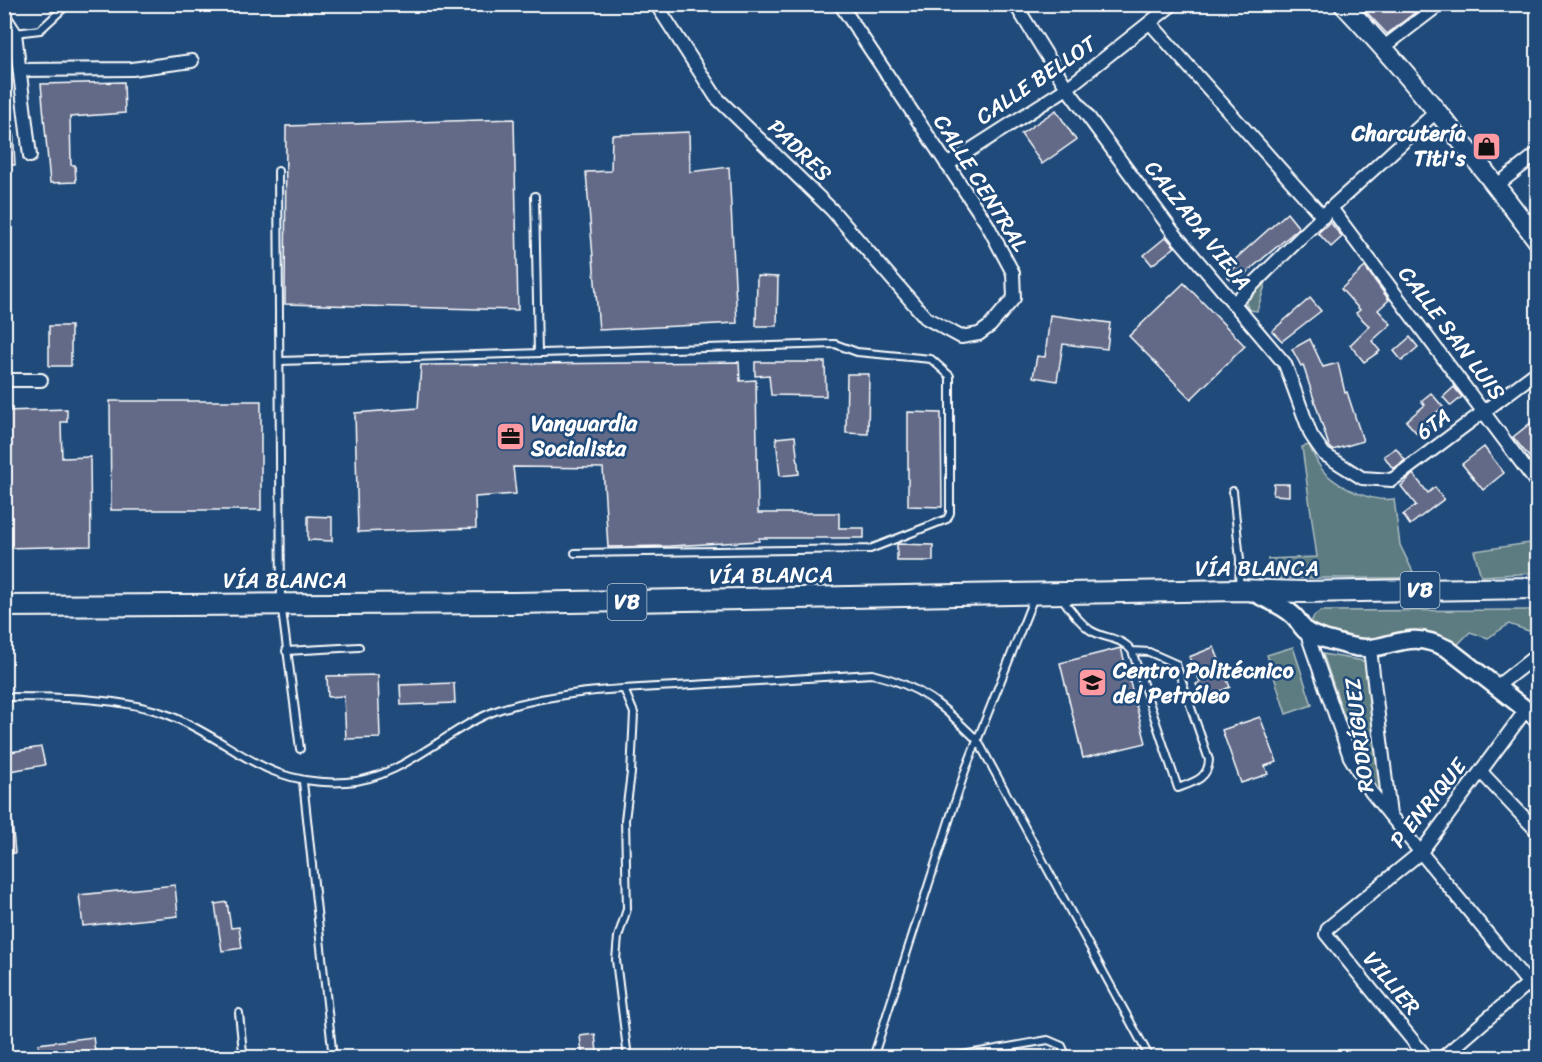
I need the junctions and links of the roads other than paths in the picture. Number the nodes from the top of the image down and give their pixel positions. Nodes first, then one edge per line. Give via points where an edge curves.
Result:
1 (68, 4) edge
2 (656, 4) edge
3 (840, 4) edge
4 (1015, 4) edge
5 (1173, 4) edge
6 (1343, 4) edge
7 (1440, 4) edge
8 (4, 16) edge
9 (1151, 24) junction
10 (15, 33) junction
11 (1384, 47) junction
12 (192, 61) dead end
13 (22, 70) junction
14 (1067, 88) junction
15 (1437, 111) junction
16 (1538, 153) edge
17 (30, 156) dead end
18 (947, 165) junction
19 (278, 171) dead end
20 (1496, 186) junction
21 (535, 196) dead end
22 (1327, 212) junction
23 (1538, 241) edge
24 (1233, 304) junction
25 (926, 318) joint
26 (538, 353) junction
27 (280, 361) junction
28 (1538, 371) edge
29 (4, 380) edge
30 (41, 380) dead end
31 (1485, 411) junction
32 (1345, 468) joint
33 (1538, 485) edge
34 (1233, 491) dead end
35 (575, 553) dead end
36 (1538, 588) edge
37 (1244, 590) junction
38 (1303, 592) junction
39 (1060, 595) junction
40 (1035, 596) junction
41 (281, 603) junction
42 (4, 606) edge
43 (1306, 631) junction
44 (359, 647) dead end
45 (1370, 649) junction
46 (286, 651) junction
47 (1132, 651) junction
48 (1538, 654) edge
49 (1496, 687) junction
50 (624, 689) junction
51 (4, 697) edge
52 (1531, 715) edge
53 (978, 741) junction
54 (300, 748) dead end
55 (1481, 772) junction
56 (303, 782) junction
57 (1390, 816) junction
58 (1538, 832) edge
59 (1421, 852) junction
60 (1326, 934) joint
61 (1533, 979) edge
62 (1538, 995) edge
63 (238, 1013) dead end
64 (240, 1058) edge
65 (333, 1058) edge
66 (628, 1058) edge
67 (873, 1058) edge
68 (945, 1058) edge
69 (1067, 1058) edge
70 (1150, 1058) edge
71 (1427, 1058) edge
72 (1442, 1058) edge

1 - 10 lane via 40,30
2 - 25 street, PADRES via 716,97 831,210
3 - 18 street, CALLE CENTRAL
4 - 14 street, CALZADA VIEJA
5 - 9 street, CALLE BELLOT
6 - 11 main road
7 - 11 street
8 - 10 street
9 - 14 street, CALLE BELLOT
9 - 22 street, CALLE SAN LUIS
10 - 13 street
11 - 15 main road
12 - 13 street via 132,69
13 - 17 street
14 - 18 street, CALLE BELLOT
14 - 24 street, CALZADA VIEJA via 1173,232
15 - 20 main road
15 - 22 street
16 - 20 street
18 - 25 street, CALLE CENTRAL via 987,224 1013,273 1014,298 979,334 961,337
19 - 27 lane
20 - 23 main road
21 - 26 lane
22 - 24 street
22 - 31 street, CALLE SAN LUIS
24 - 32 street, CALZADA VIEJA via 1285,364 1311,435 1324,454
26 - 27 lane
26 - 35 lane via 835,344 857,352 931,359 950,376 950,513 940,523 870,549
27 - 41 lane
28 - 31 street, 6TA
29 - 30 street
31 - 32 street, 6TA via 1392,480 1362,478
31 - 33 street, CALLE SAN LUIS
34 - 37 lane
36 - 38 main road, VÍA BLANCA / VB
37 - 38 main road, VÍA BLANCA / VB
37 - 39 main road, VÍA BLANCA / VB
37 - 43 street via 1294,616
38 - 43 street
39 - 40 main road, VÍA BLANCA / VB
39 - 47 lane via 1074,616 1092,631 1127,644
40 - 41 main road, VÍA BLANCA / VB
40 - 53 lane
41 - 42 main road, VÍA BLANCA / VB
41 - 46 lane
43 - 45 street
43 - 57 street via 1350,757
44 - 46 lane
45 - 49 street via 1410,638 1432,640
45 - 57 street, RODRÍGUEZ
46 - 54 lane
47 - 47 lane via 1178,788 1201,779 1209,770 1209,760 1176,664 1149,652
48 - 49 street
49 - 52 street
50 - 53 lane via 872,674 903,682 944,707
50 - 56 lane via 579,692 500,710 445,737 388,772 348,782
50 - 66 lane via 634,713 634,725 625,820 627,909 616,960
51 - 56 lane via 120,703 171,716 269,771
52 - 55 street, P ENRIQUE
53 - 67 lane
53 - 70 lane
55 - 58 street
55 - 59 street, P ENRIQUE
56 - 65 lane
57 - 59 street
59 - 60 street, P ENRIQUE via 1328,928
59 - 61 street
60 - 71 street, VILLIER
61 - 62 street
61 - 72 street
63 - 64 lane via 243,1052
68 - 69 lane via 1048,1041 1062,1046

